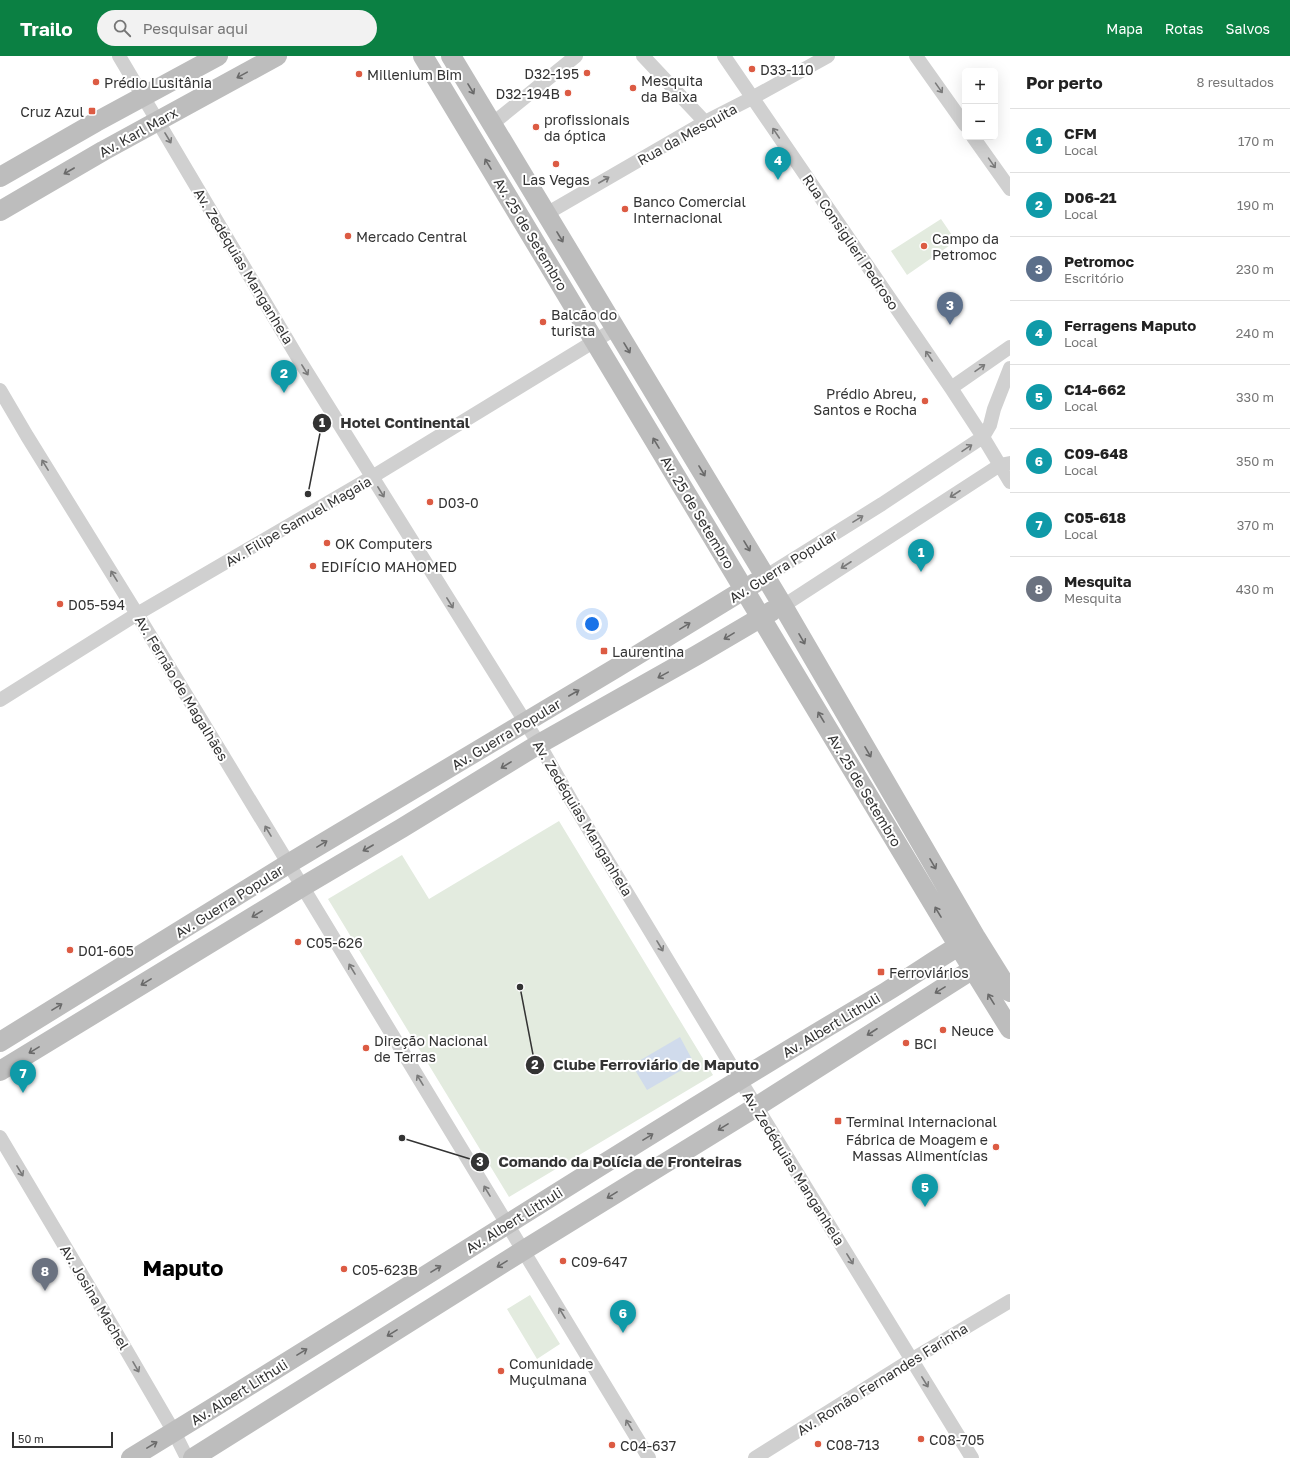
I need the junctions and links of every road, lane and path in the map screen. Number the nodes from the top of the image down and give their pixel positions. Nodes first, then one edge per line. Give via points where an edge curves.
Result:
1 (119, 56) edge
2 (218, 56) edge
3 (277, 56) edge
4 (423, 56) edge
5 (451, 56) edge
6 (576, 56) edge
7 (643, 56) edge
8 (724, 56) edge
9 (828, 56) edge
10 (916, 56) edge
11 (144, 96) junction
12 (752, 98) junction
13 (158, 121) junction
14 (962, 121) edge
15 (705, 122) junction
16 (492, 124) junction
17 (976, 140) edge
18 (0, 177) edge
19 (1010, 189) edge
20 (0, 211) edge
21 (546, 214) junction
22 (616, 328) junction
23 (595, 341) junction
24 (1010, 347) edge
25 (1010, 368) edge
26 (951, 388) junction
27 (0, 390) edge
28 (1010, 391) edge
29 (994, 408) junction
30 (983, 437) junction
31 (1005, 464) edge
32 (372, 477) junction
33 (1010, 482) edge
34 (765, 577) junction
35 (744, 590) junction
36 (783, 606) junction
37 (137, 614) junction
38 (761, 617) junction
39 (0, 700) edge
40 (525, 722) junction
41 (539, 744) junction
42 (288, 864) junction
43 (302, 886) junction
44 (966, 941) junction
45 (989, 958) junction
46 (973, 969) junction
47 (1010, 992) edge
48 (1010, 1029) edge
49 (0, 1042) edge
50 (0, 1070) edge
51 (740, 1080) junction
52 (756, 1107) junction
53 (0, 1138) edge
54 (508, 1224) junction
55 (524, 1250) junction
56 (1010, 1301) edge
57 (912, 1360) junction
58 (174, 1432) junction
59 (131, 1458) edge
60 (187, 1458) edge
61 (193, 1458) edge
62 (649, 1458) edge
63 (756, 1458) edge
64 (972, 1458) edge

1 - 11 street, Av. Zedéquias Manganhela
2 - 11 main road, Av. Karl Marx
3 -> 13 main road, Av. Karl Marx
23 -> 4 main road, Av. 25 de Setembro
5 -> 16 main road, Av. 25 de Setembro
6 - 16 street
7 - 15 street
8 - 12 street, Rua Consiglieri Pedroso
9 - 12 street, Rua da Mesquita
10 -> 14 street
11 - 13 street, Av. Zedéquias Manganhela
11 - 18 main road, Av. Karl Marx
12 - 15 street, Rua da Mesquita
26 -> 12 street, Rua Consiglieri Pedroso
13 -> 20 main road, Av. Karl Marx
13 -> 32 street, Av. Zedéquias Manganhela via 298,358
21 -> 15 street, Rua da Mesquita
16 - 21 main road, Av. 25 de Setembro
17 -> 19 street
21 -> 22 main road, Av. 25 de Setembro
22 - 23 street, Av. Filipe Samuel Magaia
22 -> 34 main road, Av. 25 de Setembro
23 - 32 street, Av. Filipe Samuel Magaia
35 -> 23 main road, Av. 25 de Setembro
26 -> 24 street
25 - 29 street
26 - 30 street, Rua Consiglieri Pedroso
37 -> 27 street, Av. Fernão de Magalhães
28 - 29 street
29 - 30 street via 990,425
30 - 31 street, Rua Consiglieri Pedroso
34 -> 30 street, Av. Guerra Popular
31 - 33 street, Rua Consiglieri Pedroso
31 -> 36 street, Av. Guerra Popular
32 - 37 street, Av. Filipe Samuel Magaia
32 -> 40 street, Av. Zedéquias Manganhela
34 - 35 main road, Av. Guerra Popular
34 - 36 main road, Av. 25 de Setembro
35 - 38 main road, Av. 25 de Setembro
40 -> 35 main road, Av. Guerra Popular
36 - 38 main road, Av. Guerra Popular
36 -> 44 main road, Av. 25 de Setembro
37 - 39 street, Av. Filipe Samuel Magaia
42 -> 37 street, Av. Fernão de Magalhães
38 -> 41 main road, Av. Guerra Popular
44 -> 38 main road, Av. 25 de Setembro
40 - 41 street, Av. Zedéquias Manganhela
42 -> 40 main road, Av. Guerra Popular
41 -> 43 main road, Av. Guerra Popular
41 -> 51 street, Av. Zedéquias Manganhela
42 - 43 street, Av. Fernão de Magalhães
49 -> 42 main road, Av. Guerra Popular
43 -> 50 main road, Av. Guerra Popular
54 -> 43 street
44 - 45 main road, Av. 25 de Setembro
44 - 46 main road, Av. 25 de Setembro
44 - 51 main road, Av. Albert Lithuli
45 - 46 main road, Av. Albert Lithuli
45 - 47 main road, Av. 25 de Setembro
48 -> 46 main road, Av. 25 de Setembro
46 -> 52 main road, Av. Albert Lithuli
51 - 52 street, Av. Zedéquias Manganhela
54 -> 51 main road, Av. Albert Lithuli
52 -> 55 main road, Av. Albert Lithuli
52 -> 57 street, Av. Zedéquias Manganhela
53 -> 58 street, Av. Josina Machel
54 - 55 street
58 -> 54 main road, Av. Albert Lithuli
55 -> 61 main road, Av. Albert Lithuli
62 -> 55 street
56 - 57 street, Av. Romão Fernandes Farinha
57 - 63 street, Av. Romão Fernandes Farinha
57 -> 64 street, Av. Zedéquias Manganhela
59 -> 58 main road, Av. Albert Lithuli
58 - 60 street, Av. Josina Machel

